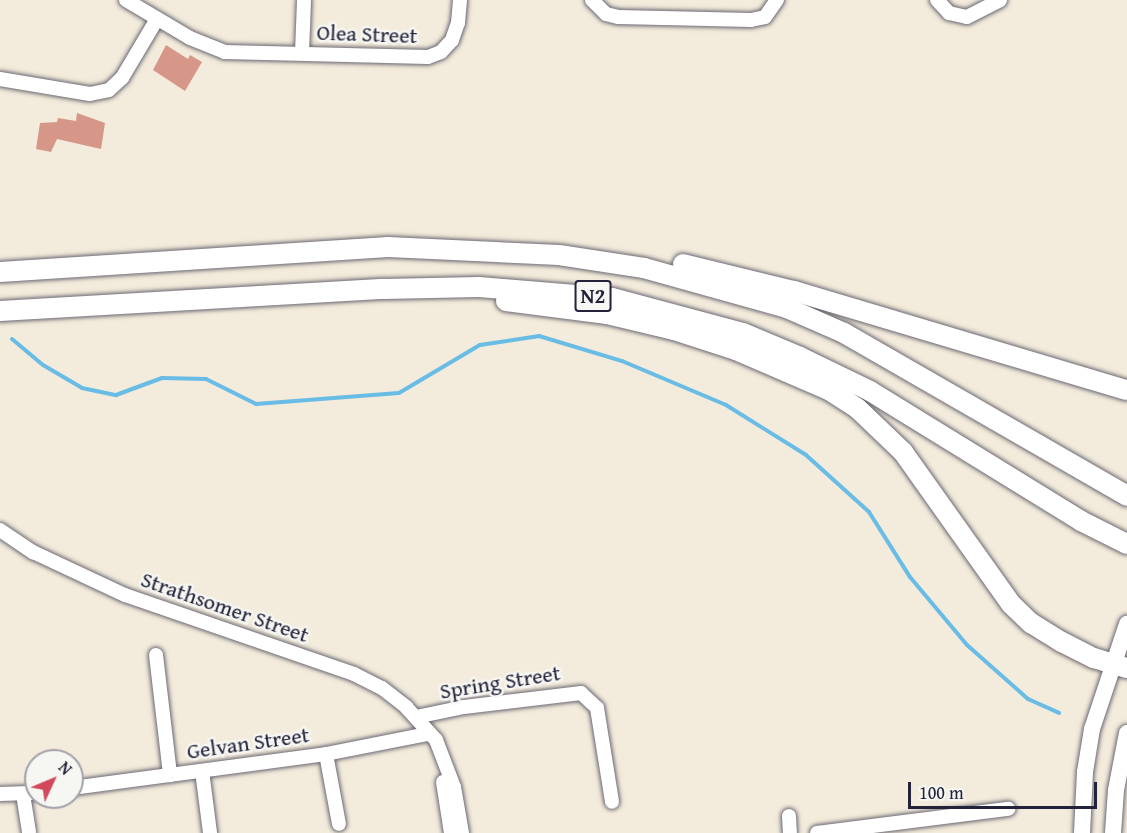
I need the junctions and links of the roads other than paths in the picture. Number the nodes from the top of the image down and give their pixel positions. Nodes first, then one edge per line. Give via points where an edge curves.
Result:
1 (126, 0) edge
2 (304, 0) edge
3 (460, 0) edge
4 (592, 0) edge
5 (777, 0) edge
6 (937, 0) edge
7 (1000, 0) edge
8 (157, 19) junction
9 (302, 53) junction
10 (0, 79) edge
11 (388, 247) junction
12 (0, 272) edge
13 (266, 297) junction
14 (0, 311) edge
15 (1127, 390) edge
16 (1127, 496) edge
17 (0, 530) edge
18 (1127, 544) edge
19 (1127, 624) edge
20 (156, 655) dead end
21 (1120, 666) edge
22 (416, 717) junction
23 (1127, 734) edge
24 (431, 739) junction
25 (327, 753) junction
26 (202, 771) junction
27 (170, 775) junction
28 (84, 786) edge
29 (24, 793) edge
30 (0, 794) edge
31 (612, 802) dead end
32 (1008, 808) dead end
33 (29, 809) edge
34 (789, 816) dead end
35 (339, 824) dead end
36 (29, 833) edge
37 (210, 833) edge
38 (451, 833) edge
39 (462, 833) edge
40 (790, 833) edge
41 (817, 833) edge
42 (1082, 833) edge
43 (1113, 833) edge

1 - 8 street
2 - 9 street, Olea Street
3 - 9 street, Olea Street via 458,23 445,49 428,57
4 - 5 street via 606,14 618,17 751,20 765,17
6 - 7 street via 949,12 967,17
8 - 9 street via 224,52
8 - 10 street via 122,78 109,90 90,94
11 - 12 highway, N2
11 - 15 highway via 566,246 650,257 794,291
11 - 16 highway, N2 via 560,255 716,286 787,308 893,358
13 - 14 highway, N2
13 - 18 highway, N2 via 384,289 554,291 612,298 692,318 742,333 870,391 1081,521
13 - 21 highway via 481,299 551,305 674,330 791,372 857,408 903,452 1011,604 1031,623 1094,658
17 - 22 street, Strathsomer Street via 33,552 125,595 354,674 382,688
19 - 21 main road
20 - 27 street
21 - 42 main road via 1088,749
22 - 24 street, Strathsomer Street
22 - 31 street, Spring Street via 581,693 597,708
23 - 43 main road via 1116,790
24 - 25 street, Gelvan Street
24 - 38 street via 442,774
24 - 39 street via 454,787
25 - 26 street, Gelvan Street
25 - 35 street
26 - 27 street, Gelvan Street
26 - 37 street
27 - 28 street, Gelvan Street
29 - 30 street
32 - 41 street
33 - 36 street
34 - 40 street

